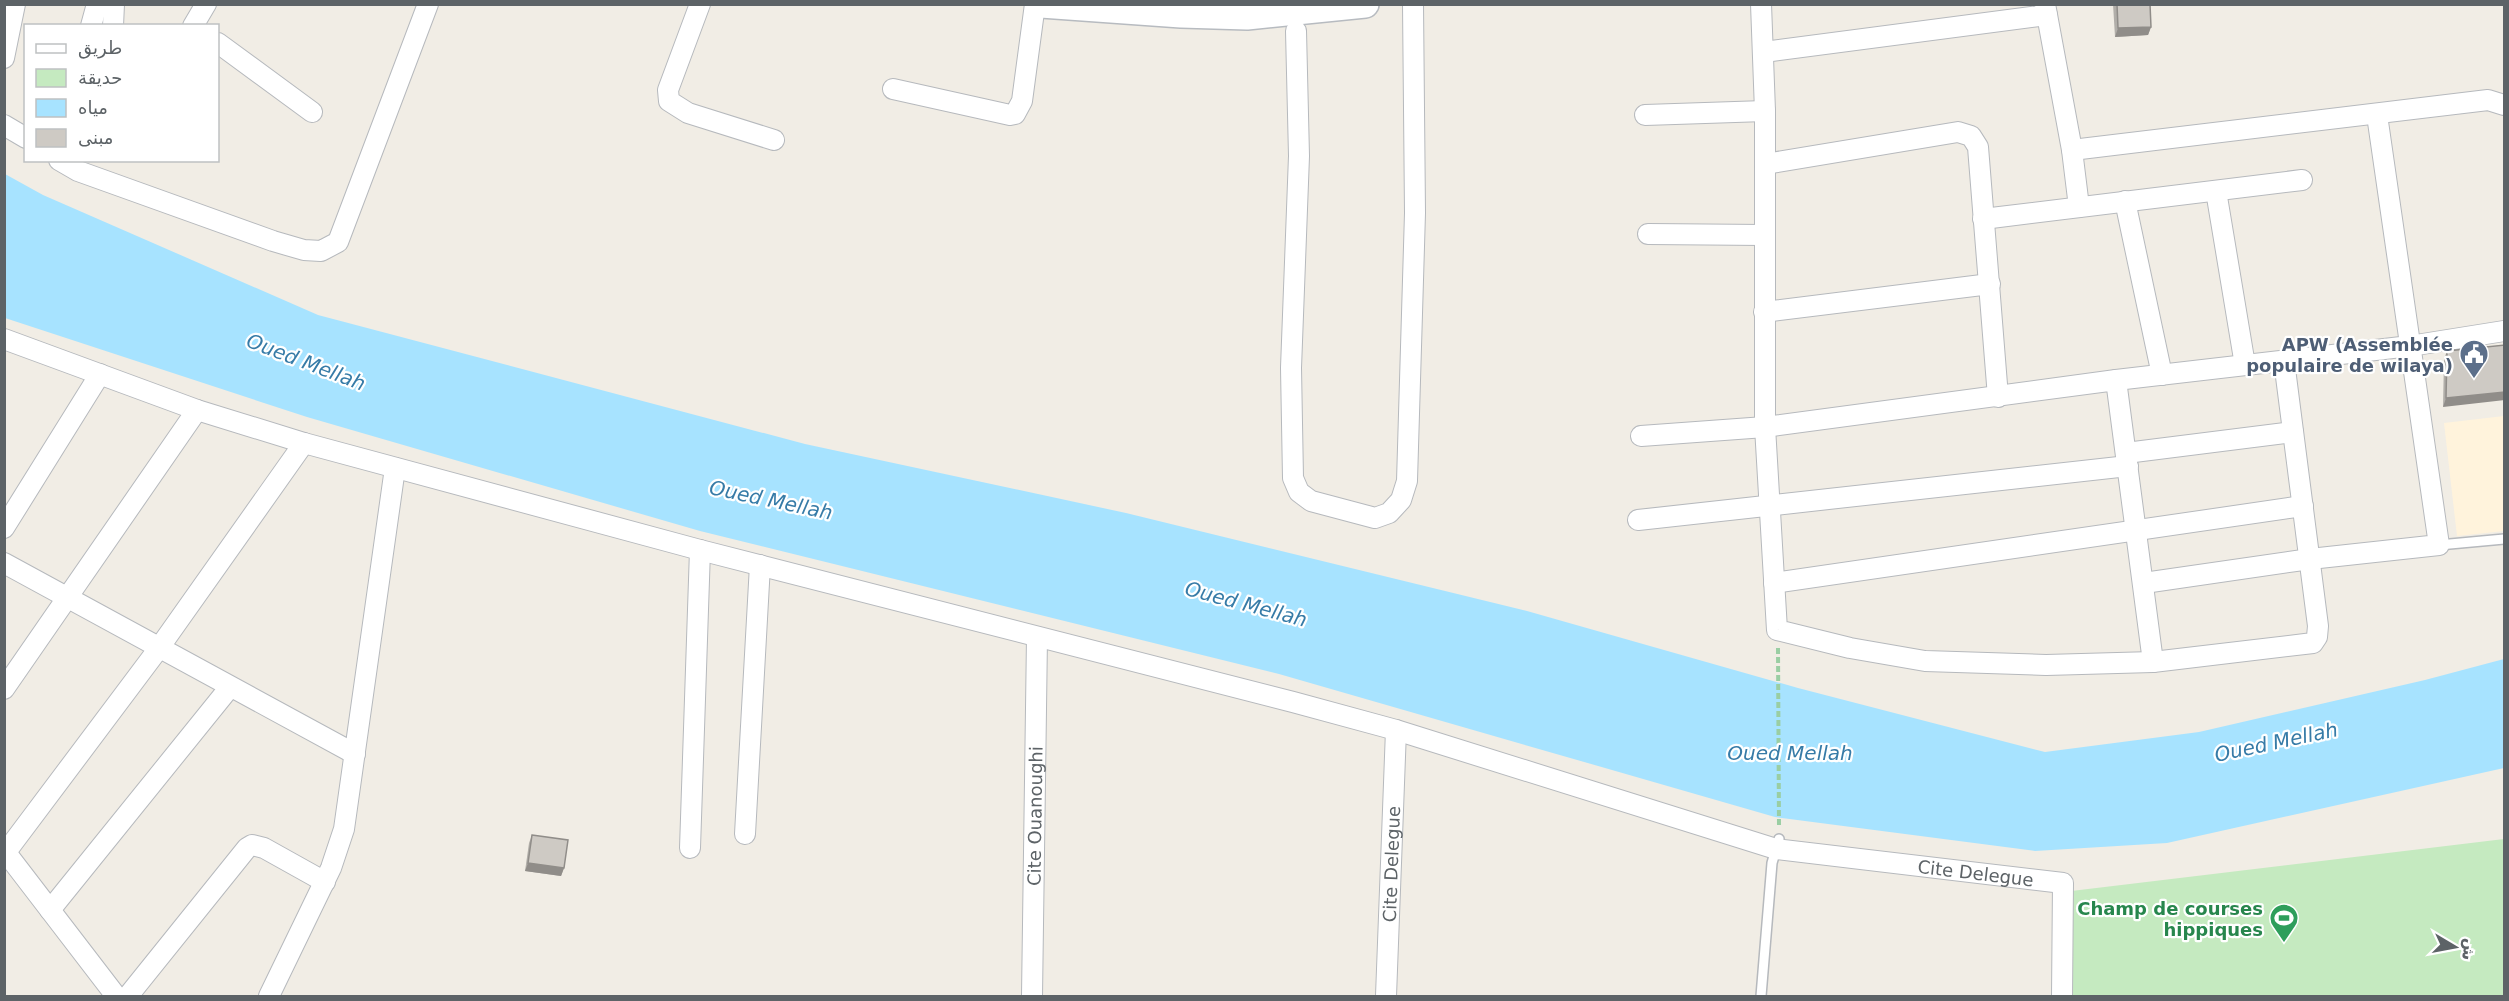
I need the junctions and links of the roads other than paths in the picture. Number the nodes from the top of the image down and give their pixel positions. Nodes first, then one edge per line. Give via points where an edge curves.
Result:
1 (15, 4) edge
2 (97, 4) edge
3 (114, 4) edge
4 (206, 4) edge
5 (428, 4) edge
6 (700, 4) edge
7 (1035, 4) edge
8 (1041, 4) edge
9 (1365, 4) edge
10 (1413, 4) edge
11 (1761, 4) edge
12 (2046, 10) edge
13 (92, 24) edge
14 (113, 24) edge
15 (194, 24) edge
16 (1296, 31) dead end
17 (219, 44) edge
18 (1764, 52) junction
19 (4, 58) edge
20 (893, 89) dead end
21 (2505, 105) edge
22 (1765, 111) junction
23 (312, 112) dead end
24 (1645, 115) dead end
25 (2377, 115) junction
26 (4, 125) edge
27 (24, 137) edge
28 (774, 140) dead end
29 (2072, 150) junction
30 (65, 162) edge
31 (1765, 164) junction
32 (91, 168) edge
33 (2302, 180) dead end
34 (2216, 191) junction
35 (2125, 201) junction
36 (2079, 207) junction
37 (1983, 219) junction
38 (1648, 234) dead end
39 (1764, 235) junction
40 (1990, 284) junction
41 (1764, 312) junction
42 (2505, 331) edge
43 (4, 339) edge
44 (2410, 346) junction
45 (2284, 361) junction
46 (2245, 365) junction
47 (100, 374) junction
48 (2162, 375) junction
49 (2116, 380) junction
50 (1998, 397) junction
51 (197, 410) junction
52 (1765, 427) junction
53 (2293, 432) junction
54 (1641, 436) dead end
55 (304, 443) junction
56 (2127, 460) junction
57 (395, 468) junction
58 (2303, 506) junction
59 (1768, 507) junction
60 (1638, 520) dead end
61 (4, 528) edge
62 (2136, 530) junction
63 (2505, 539) edge
64 (2439, 546) junction
65 (700, 550) junction
66 (2310, 559) junction
67 (4, 563) edge
68 (760, 565) junction
69 (1774, 583) junction
70 (2144, 583) junction
71 (68, 598) junction
72 (1036, 637) junction
73 (159, 648) junction
74 (2153, 662) junction
75 (230, 687) junction
76 (4, 689) edge
77 (1396, 730) junction
78 (355, 754) junction
79 (745, 834) dead end
80 (1778, 844) junction
81 (690, 848) dead end
82 (5, 851) edge
83 (325, 882) junction
84 (50, 910) junction
85 (116, 996) edge
86 (128, 996) edge
87 (269, 996) edge
88 (1032, 996) edge
89 (1386, 996) edge
90 (1761, 996) edge
91 (2062, 996) edge

1 - 19 street
2 - 13 street
3 - 14 street
4 - 15 street
5 - 32 street via 338,242 329,249 304,250 273,241
6 - 28 street via 668,90 669,101 688,113
7 - 20 street via 1022,101 1016,114
8 - 9 street via 1247,15
10 - 16 street via 1415,213 1407,481 1401,500 1389,513 1375,518 1311,501 1299,492 1293,478 1291,368 1299,156
11 - 18 street
12 - 18 street
12 - 29 street
17 - 23 street
18 - 22 street
21 - 25 street via 2488,100
22 - 24 street
22 - 31 street
25 - 29 street
25 - 44 street
26 - 27 street
29 - 36 street
30 - 32 street
31 - 37 street via 1958,132 1971,136 1978,147
31 - 39 street
33 - 34 street
34 - 35 street
34 - 46 street
35 - 36 street
35 - 48 street
36 - 37 street
37 - 40 street
38 - 39 street
39 - 41 street
40 - 41 street
40 - 50 street
41 - 52 street
42 - 44 street
43 - 47 street
44 - 45 street
44 - 64 street
45 - 46 street
45 - 53 street
46 - 48 street
47 - 51 street
47 - 61 street
48 - 49 street
49 - 50 street
49 - 56 street
50 - 52 street
51 - 55 street
51 - 71 street
52 - 54 street
52 - 59 street
53 - 56 street
53 - 58 street
55 - 57 street
55 - 73 street
56 - 59 street
56 - 62 street
57 - 65 street
57 - 78 street
58 - 62 street
58 - 66 street
59 - 60 street
59 - 69 street
62 - 69 street
62 - 70 street
63 - 64 lane
64 - 66 street
65 - 68 street
65 - 81 street
66 - 70 street
66 - 74 street via 2318,626 2313,643
67 - 71 street
68 - 72 street
68 - 79 street
69 - 74 street via 1777,634 1925,661 2046,665
70 - 74 street
71 - 73 street
71 - 76 street
72 - 77 street
72 - 88 street, Cite Ouanoughi
73 - 75 street
73 - 82 street
75 - 78 street
75 - 84 street
77 - 80 street
77 - 89 street, Cite Delegue
78 - 83 street via 344,829
80 - 90 lane via 1772,863
80 - 91 street, Cite Delegue via 2063,883
82 - 84 street
83 - 86 street via 252,845
83 - 87 street
84 - 85 street

